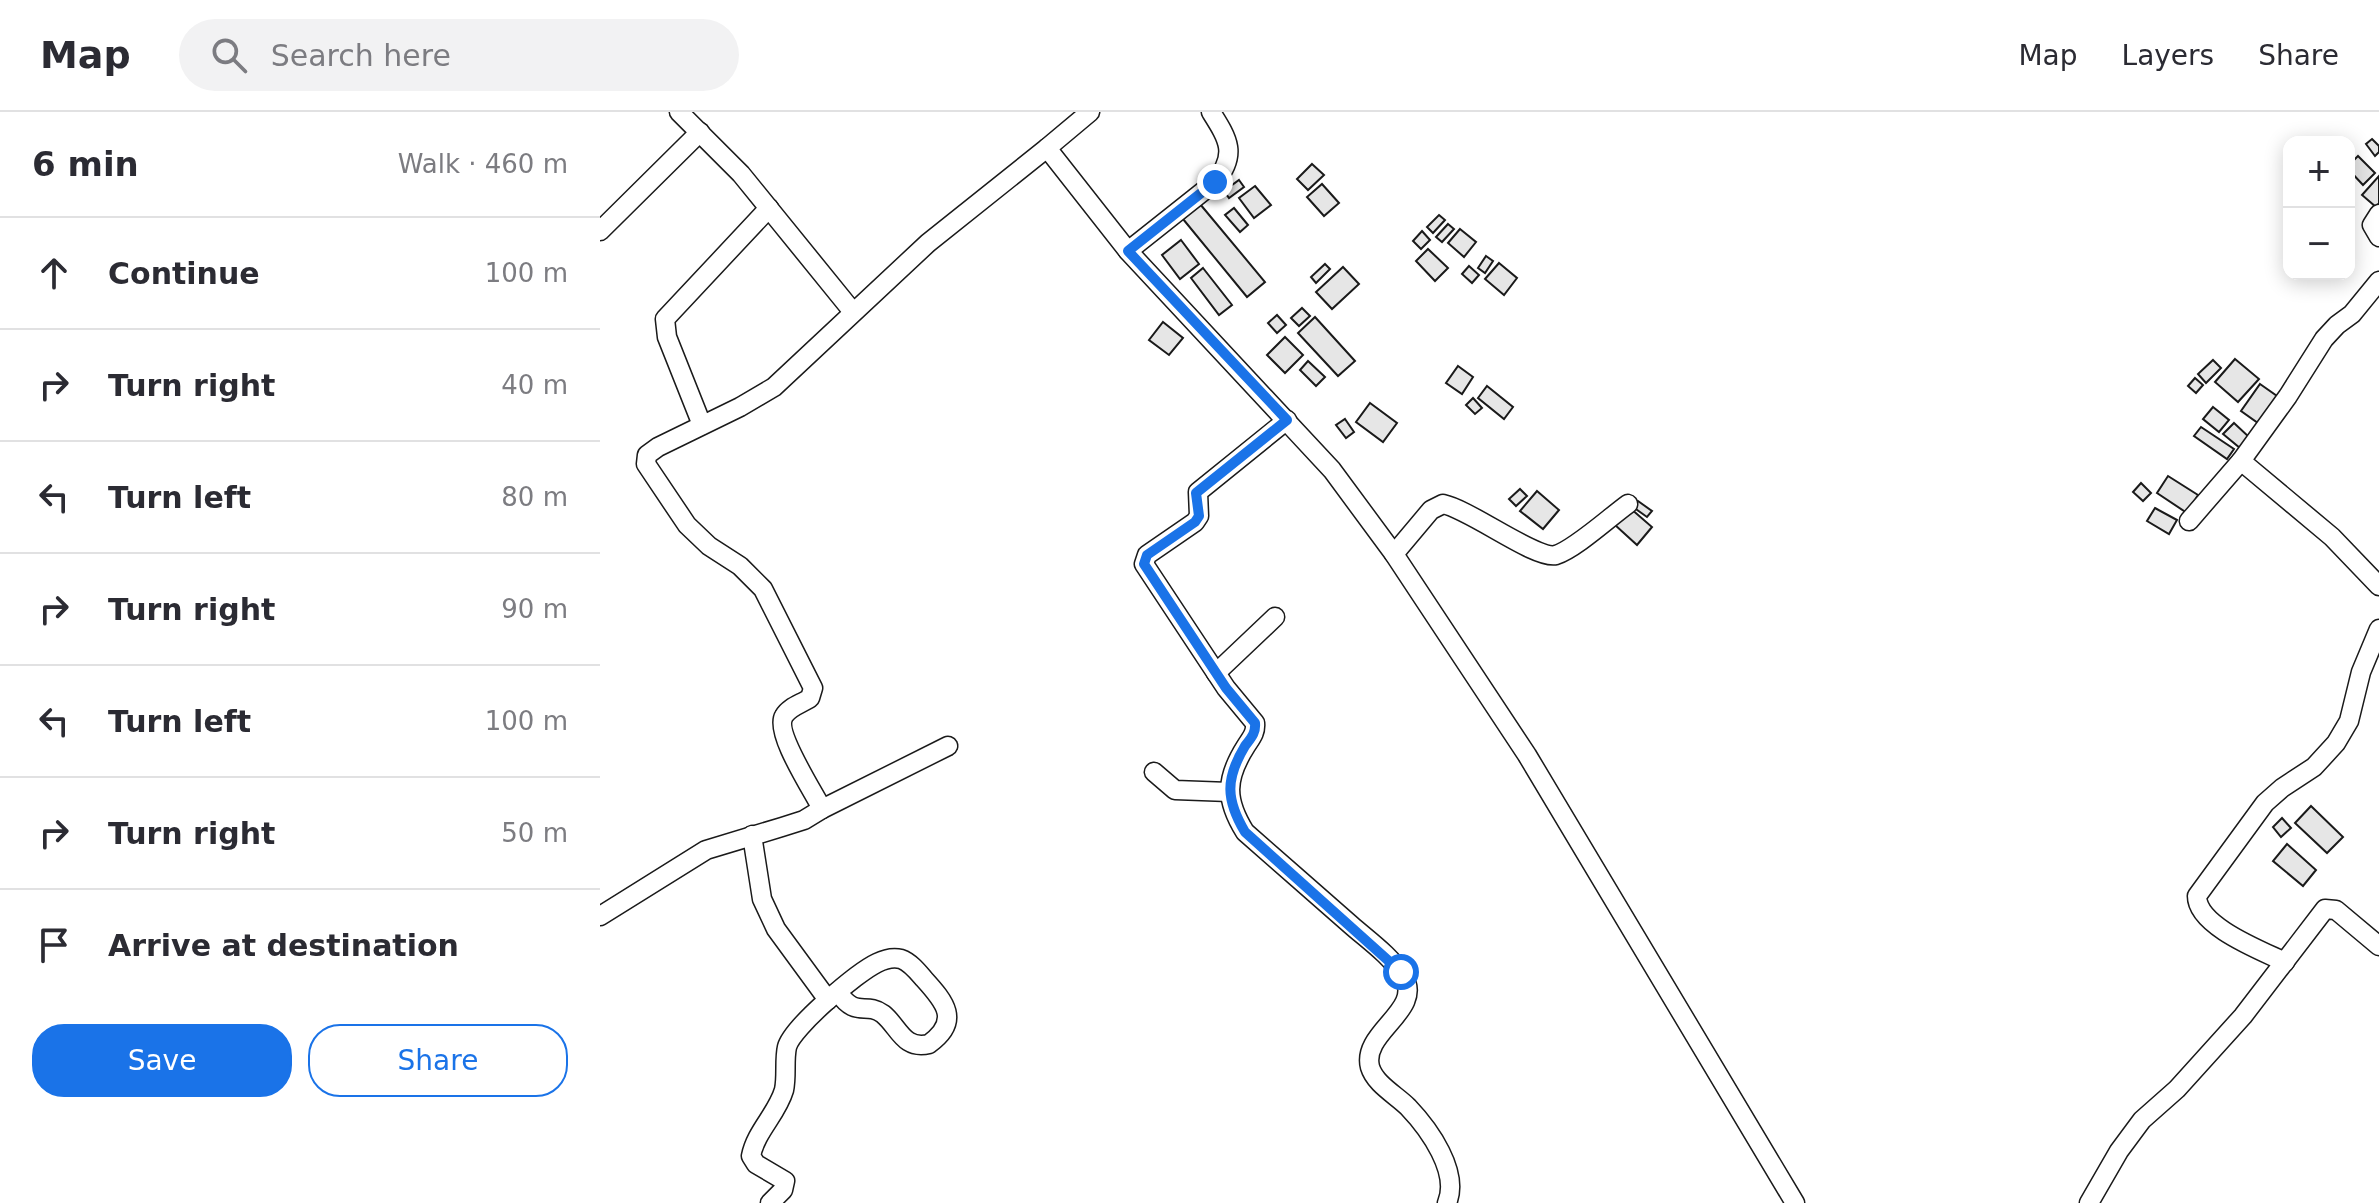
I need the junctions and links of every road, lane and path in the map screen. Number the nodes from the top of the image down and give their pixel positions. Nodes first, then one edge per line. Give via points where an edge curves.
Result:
1 (679, 112) edge
2 (1090, 112) edge
3 (1211, 112) edge
4 (700, 132) junction
5 (1047, 148) junction
6 (769, 208) junction
7 (2379, 214) edge
8 (600, 231) edge
9 (2379, 237) edge
10 (1128, 251) junction
11 (2379, 281) edge
12 (853, 312) junction
13 (1287, 420) junction
14 (702, 425) junction
15 (2241, 461) junction
16 (1628, 504) dead end
17 (2189, 521) dead end
18 (1394, 554) junction
19 (2379, 586) edge
20 (1275, 617) dead end
21 (2379, 629) edge
22 (1216, 673) junction
23 (948, 746) dead end
24 (1154, 772) dead end
25 (1229, 792) junction
26 (822, 809) junction
27 (752, 835) junction
28 (600, 916) edge
29 (2379, 946) edge
30 (2285, 962) junction
31 (833, 996) junction
32 (770, 1203) edge
33 (1447, 1203) edge
34 (1795, 1203) edge
35 (2089, 1203) edge

1 - 4 street
2 - 5 street
3 - 10 street via 1229,148 1222,174
4 - 6 street
4 - 8 street
5 - 10 street
5 - 12 street via 928,243
6 - 12 street
6 - 14 street via 665,319 667,337
7 - 9 street via 2372,225
10 - 13 street
11 - 15 street via 2324,339
12 - 14 street via 774,387
13 - 18 street
13 - 22 street via 1198,492 1195,522 1145,560
14 - 26 street via 650,452 646,464 687,525 763,589 813,688 810,698 785,713 781,722 786,742
15 - 17 street
15 - 19 street via 2332,537
16 - 18 street via 1554,556 1542,555 1483,520 1443,504 1431,510
18 - 34 street via 1527,755
20 - 22 street
21 - 30 street via 2349,721 2336,743 2314,767 2265,803 2197,896 2202,913 2228,934
22 - 25 street via 1256,728
23 - 26 street
24 - 25 street via 1175,790
25 - 33 street via 1232,811 1245,832 1375,946 1408,984 1406,1000 1374,1044 1370,1068 1408,1107 1449,1168
26 - 27 street via 804,820
27 - 28 street via 706,850
27 - 31 street via 762,899 776,929
29 - 30 street via 2336,910 2325,909
30 - 35 street via 2177,1089 2142,1120
31 - 31 street via 875,964 903,960 944,1000 947,1018 929,1044 911,1044 882,1013
31 - 32 street via 787,1046 784,1088 753,1144 756,1164 785,1181

